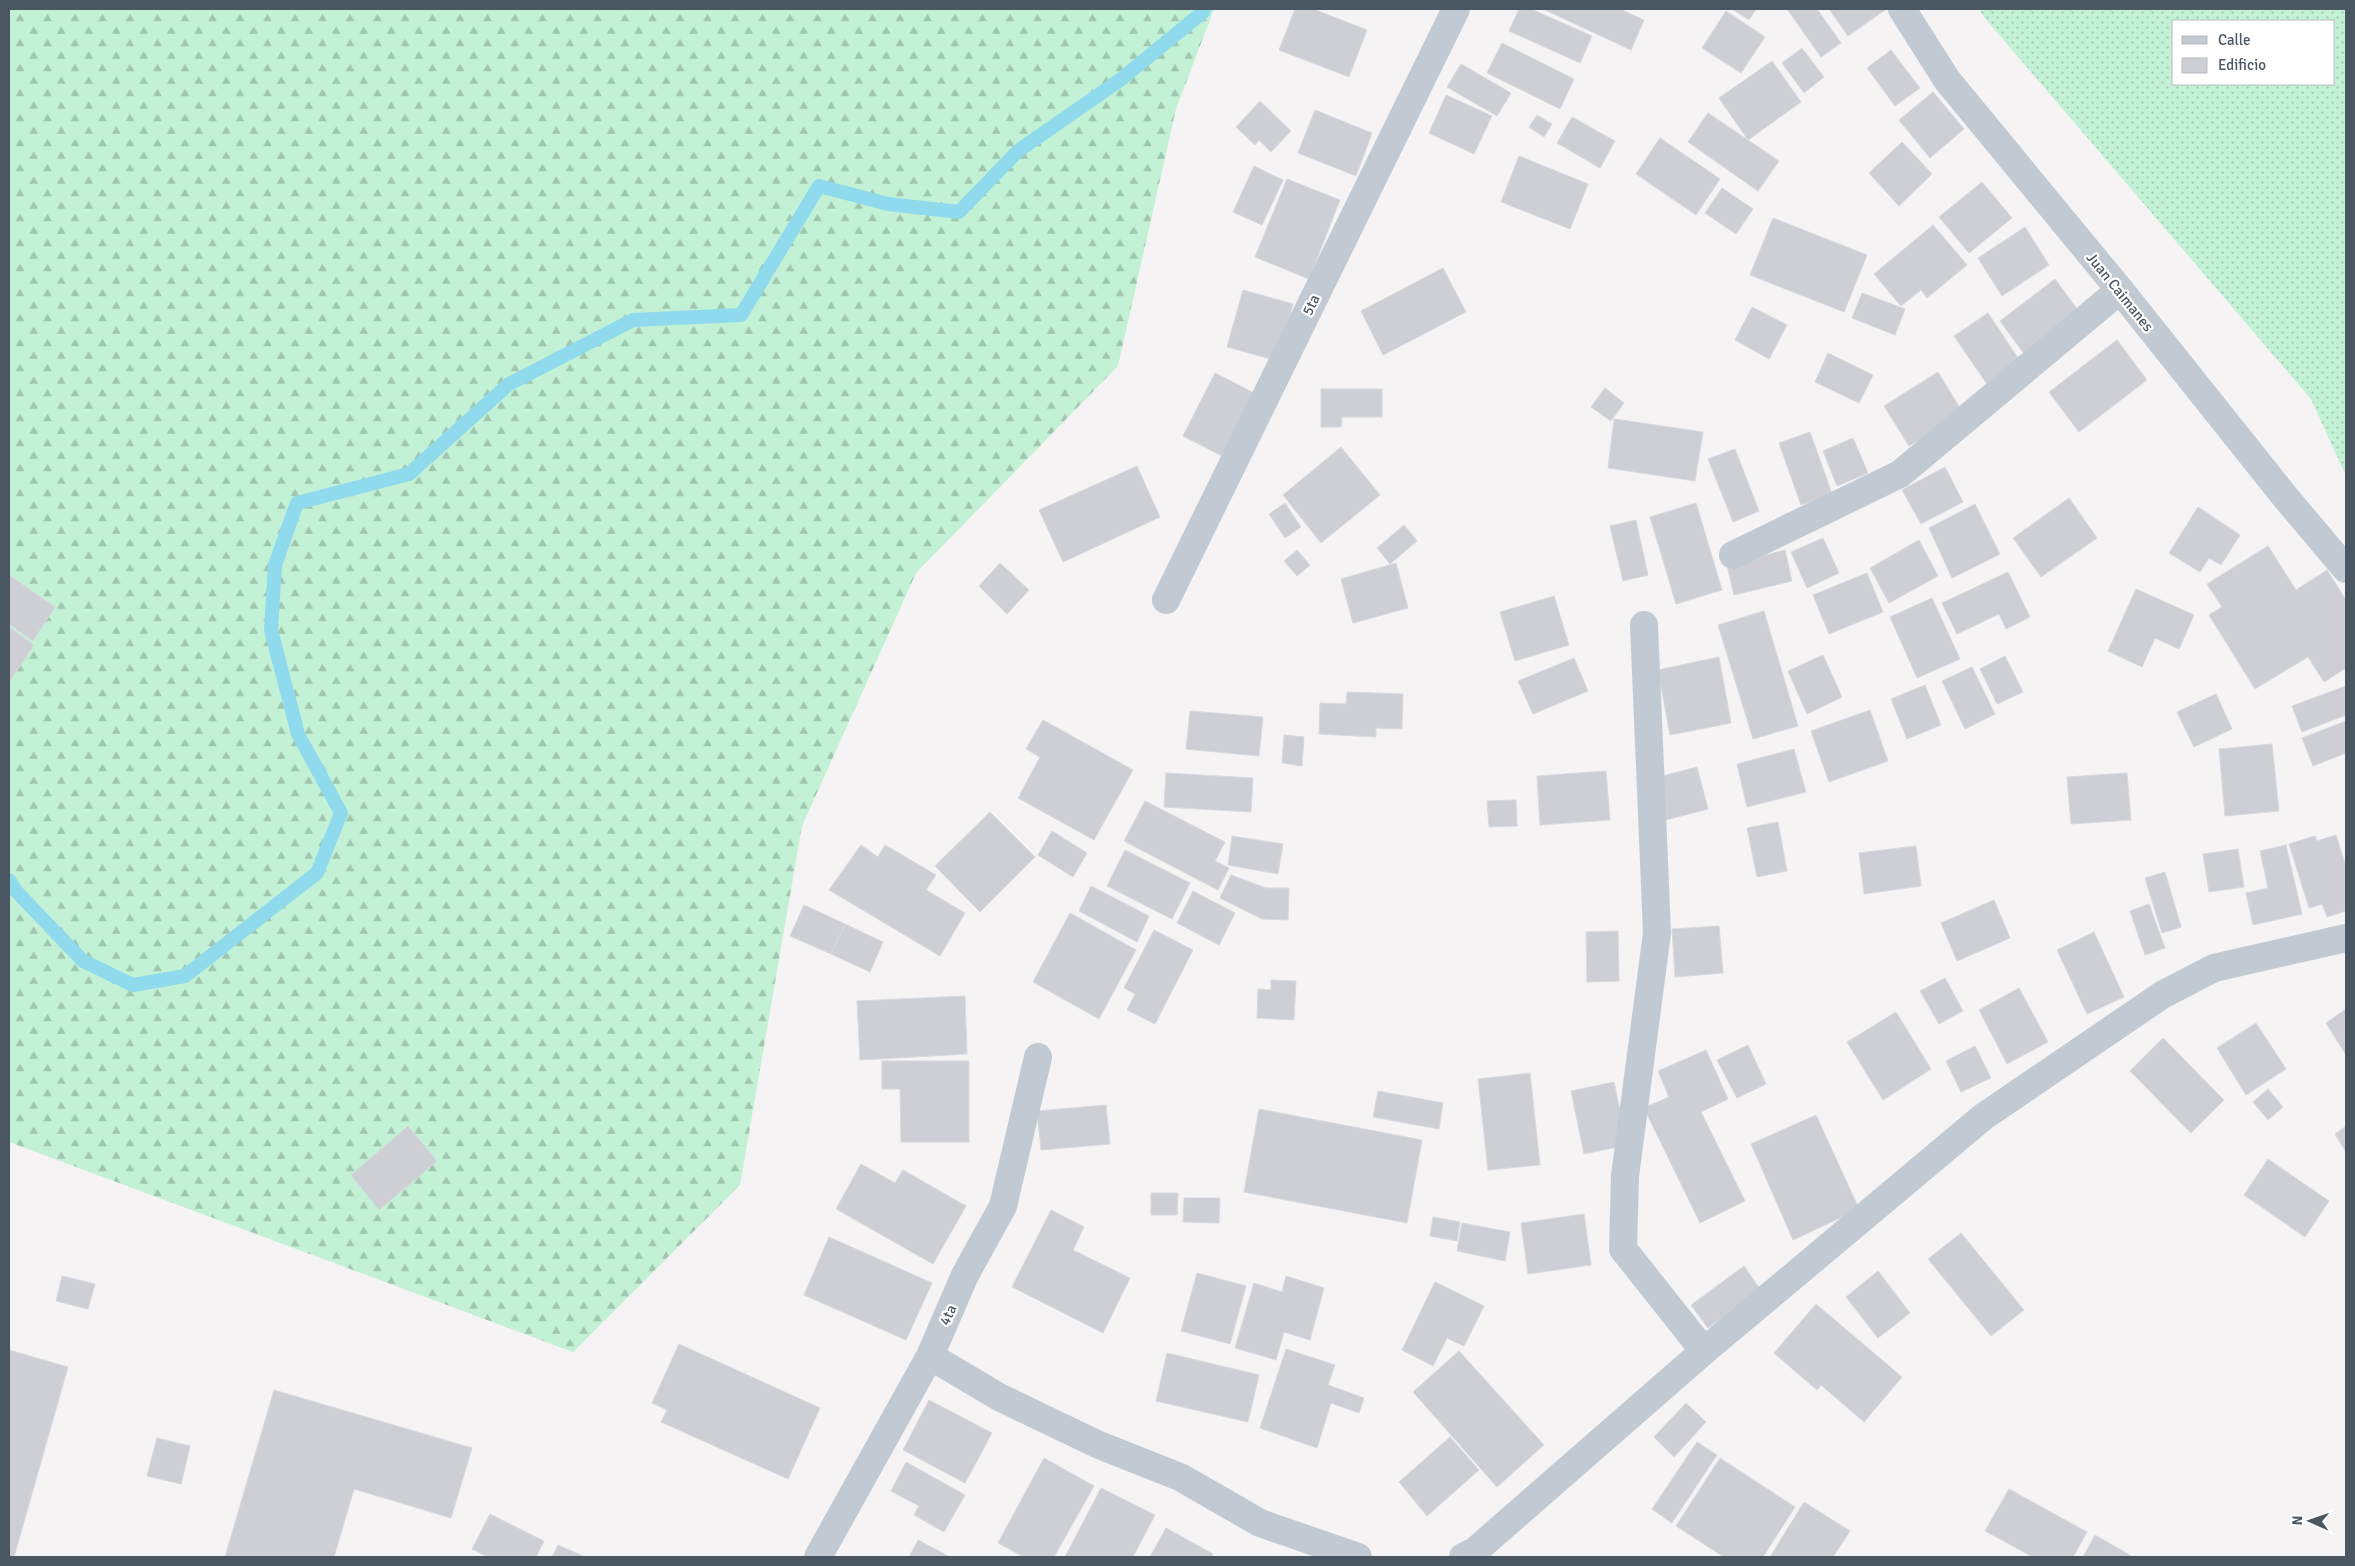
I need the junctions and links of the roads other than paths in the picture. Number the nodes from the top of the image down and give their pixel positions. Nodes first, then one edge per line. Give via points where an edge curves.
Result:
1 (1456, 9) edge
2 (1902, 9) edge
3 (2120, 290) junction
4 (1733, 555) dead end
5 (2346, 569) edge
6 (1166, 600) dead end
7 (1644, 625) dead end
8 (2346, 938) edge
9 (1038, 1058) dead end
10 (1704, 1351) junction
11 (930, 1356) junction
12 (818, 1557) edge
13 (1358, 1557) edge
14 (1463, 1557) edge

1 - 6 street, 5ta
2 - 3 street, Juan Caimanes via 1947,80
3 - 4 street via 1900,474
3 - 5 street, Juan Caimanes
7 - 10 street via 1657,933 1625,1176 1623,1249
8 - 10 street via 2214,968 2162,995 1983,1117
9 - 11 street, 4ta via 1003,1206 965,1275
10 - 14 street via 1475,1551
11 - 12 street, 4ta
11 - 13 street via 999,1396 1099,1445 1180,1477 1260,1523

